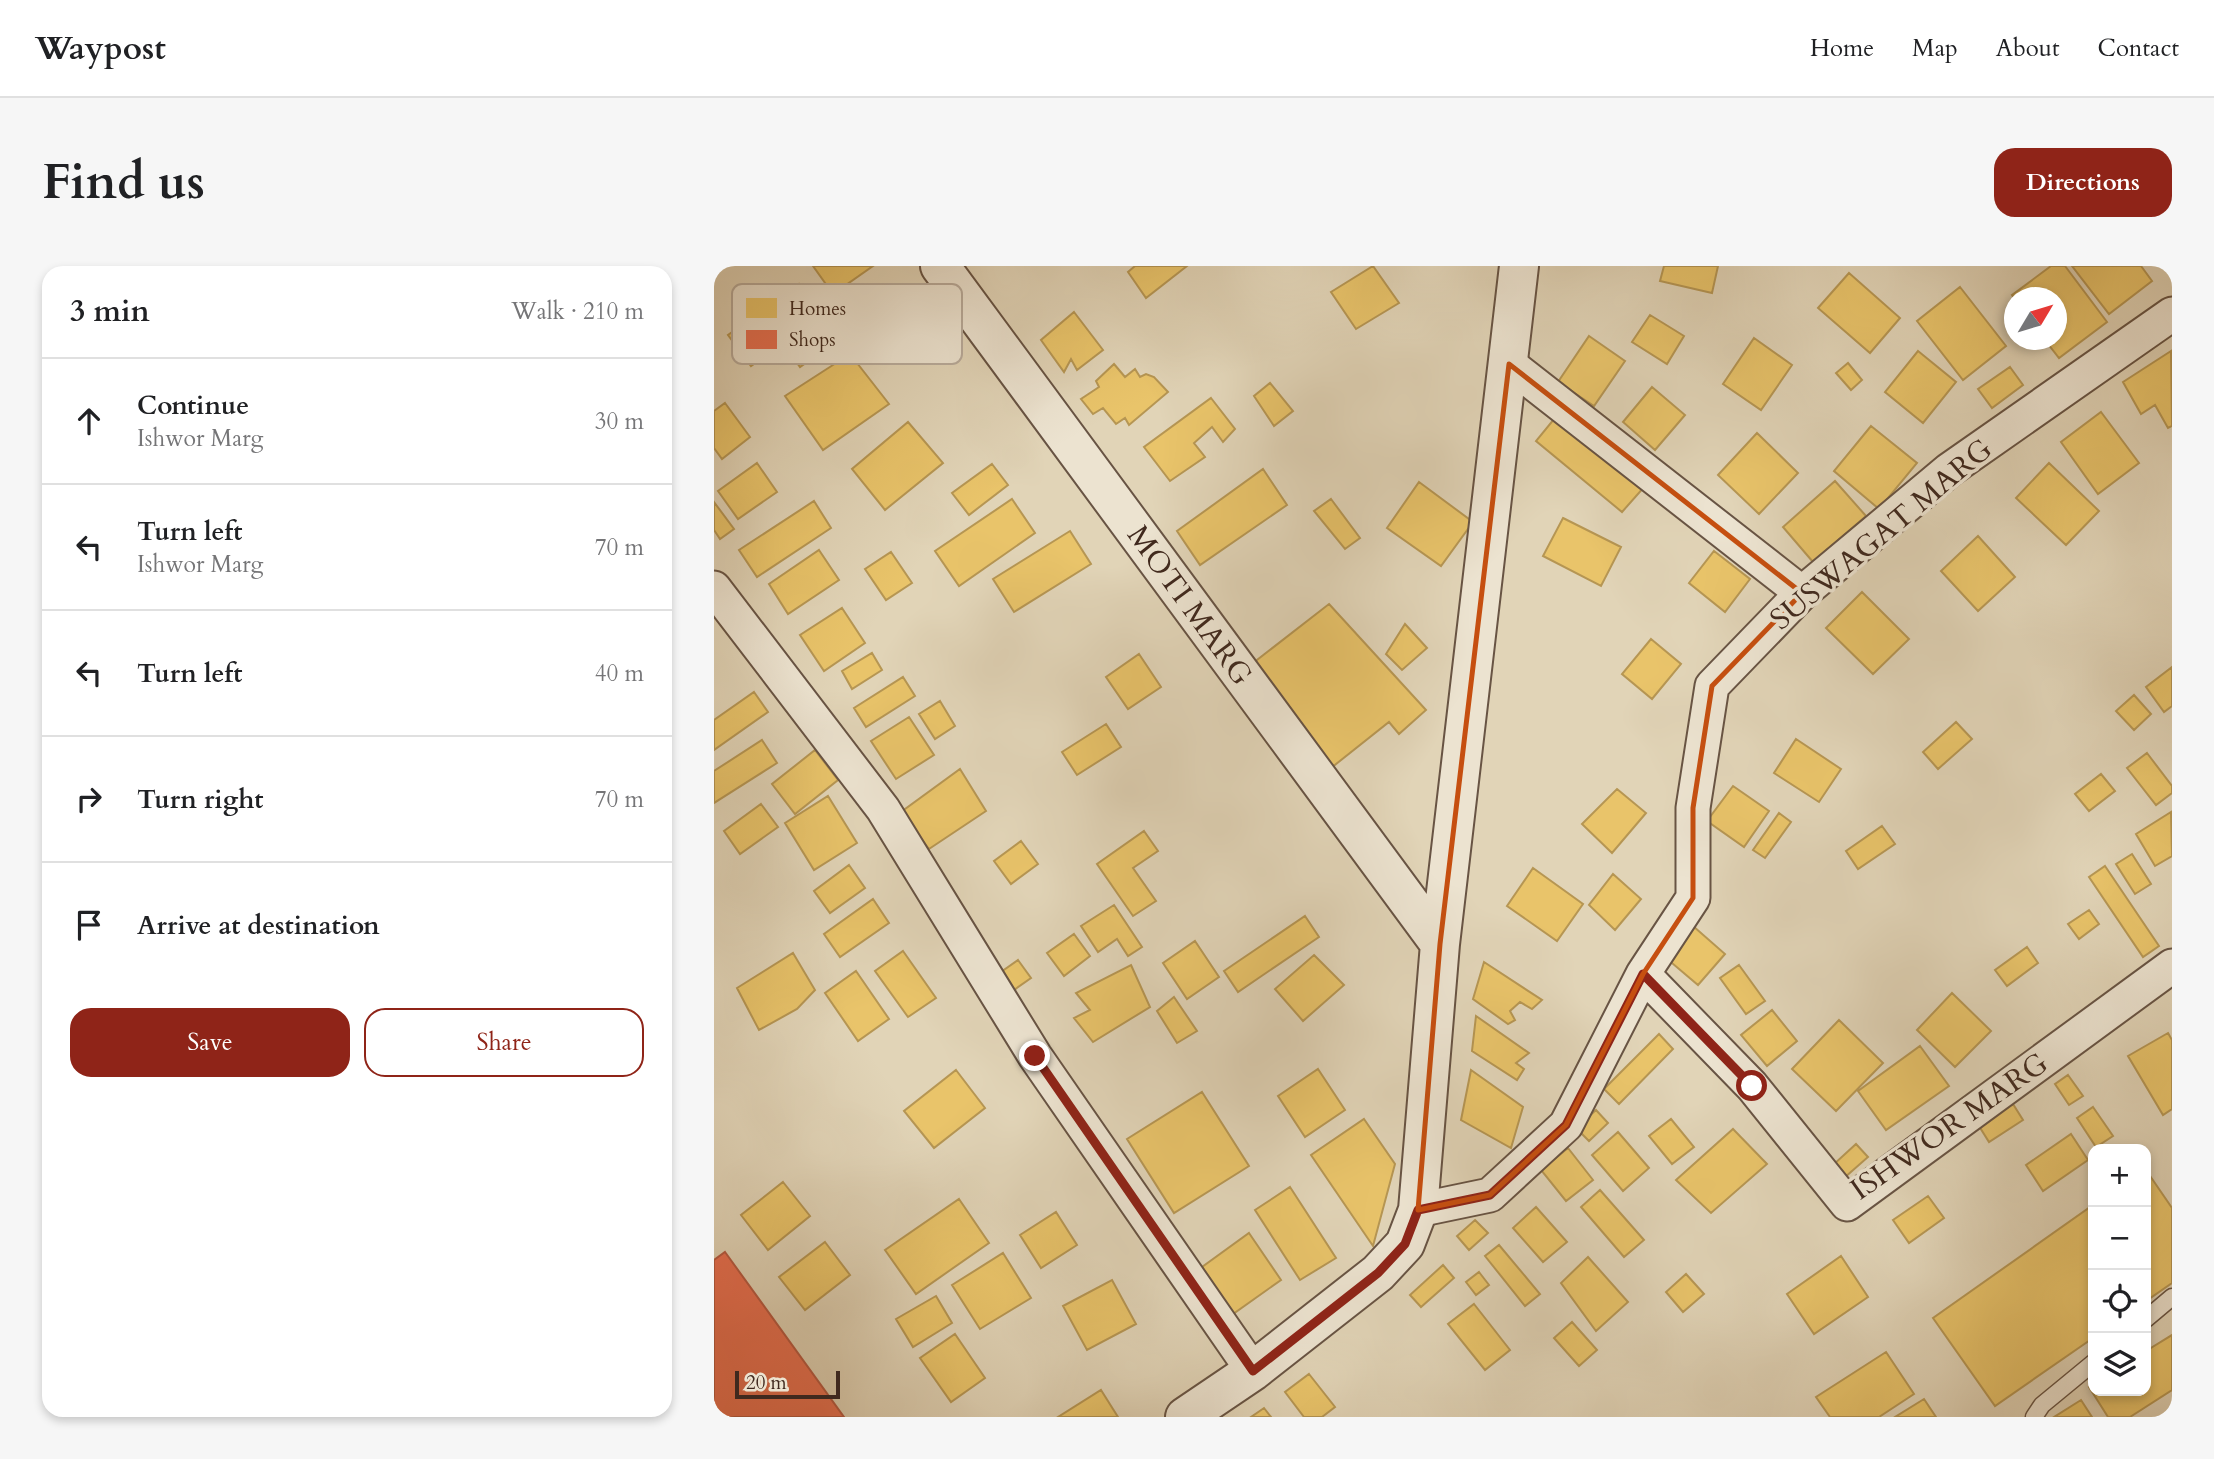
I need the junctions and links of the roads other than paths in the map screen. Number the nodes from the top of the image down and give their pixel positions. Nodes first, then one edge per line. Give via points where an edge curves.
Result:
1 (940, 266) edge
2 (1519, 266) edge
3 (953, 284) edge
4 (962, 296) edge
5 (2172, 314) edge
6 (1508, 364) junction
7 (714, 588) edge
8 (1802, 593) junction
9 (1440, 944) junction
10 (2172, 966) edge
11 (1643, 974) junction
12 (1418, 1210) junction
13 (2172, 1297) edge
14 (2151, 1315) edge
15 (2088, 1367) edge
16 (1253, 1371) junction
17 (1185, 1417) edge
18 (2034, 1417) edge

1 - 3 street, MOTI MARG
2 - 6 street
4 - 9 street, MOTI MARG
5 - 8 street, SUSWAGAT MARG via 1949,470
6 - 8 street
6 - 9 street
7 - 16 street via 883,809 1035,1056
8 - 11 street, SUSWAGAT MARG via 1712,687 1693,808 1693,898
9 - 12 street
10 - 11 street, ISHWOR MARG via 1847,1204 1752,1086
11 - 12 street via 1566,1125 1490,1195
12 - 16 street via 1405,1244 1378,1273
13 - 14 lane
15 - 18 lane
16 - 17 street

